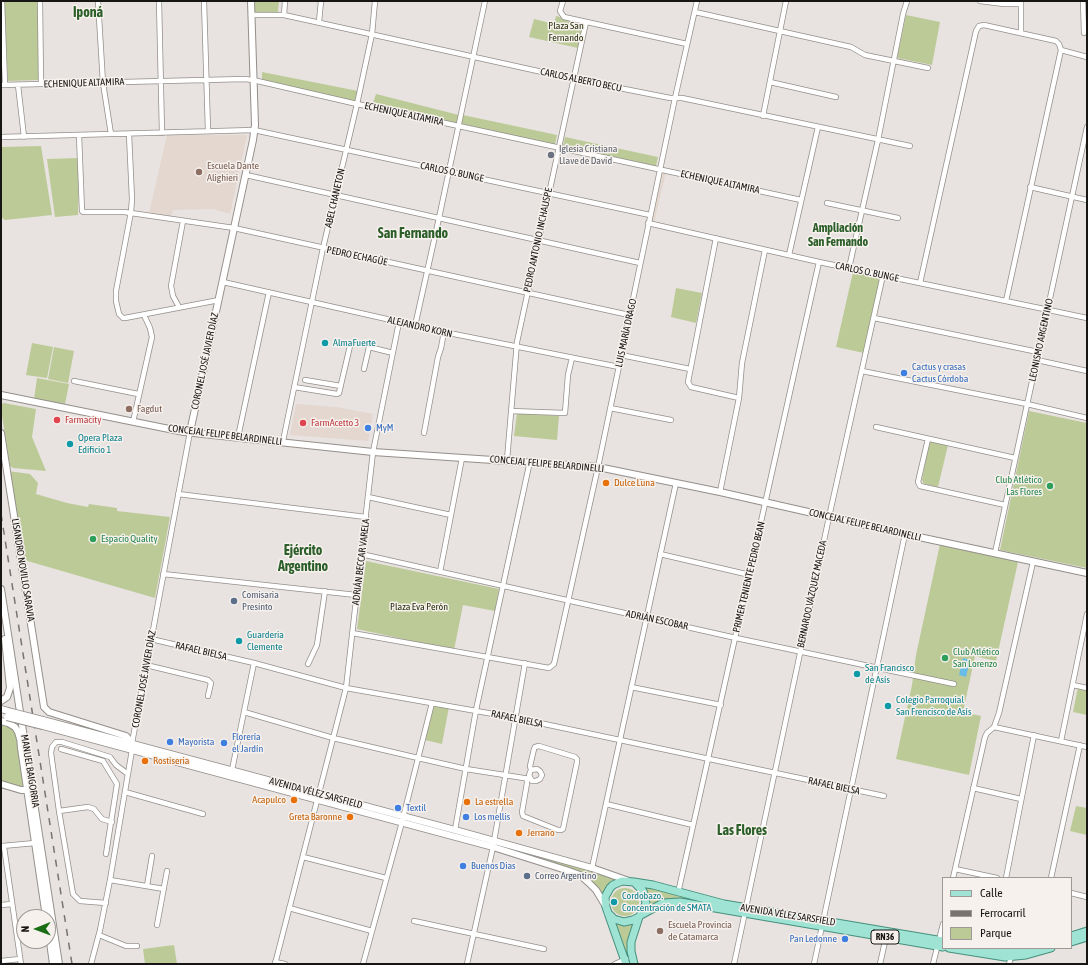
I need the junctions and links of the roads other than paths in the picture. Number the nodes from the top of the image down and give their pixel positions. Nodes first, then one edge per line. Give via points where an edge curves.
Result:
1 (2, 1) edge
2 (40, 1) edge
3 (98, 1) edge
4 (159, 1) edge
5 (204, 1) edge
6 (251, 1) edge
7 (285, 1) edge
8 (321, 1) edge
9 (375, 1) edge
10 (485, 1) edge
11 (563, 1) edge
12 (697, 1) edge
13 (786, 1) edge
14 (907, 1) edge
15 (980, 1) edge
16 (1084, 1) edge
17 (1021, 2) edge
18 (695, 12) junction
19 (251, 15) junction
20 (284, 15) junction
21 (319, 22) junction
22 (586, 22) junction
23 (780, 31) junction
24 (1084, 32) dead end
25 (1021, 33) junction
26 (372, 34) junction
27 (687, 44) junction
28 (1061, 50) junction
29 (474, 56) junction
30 (1087, 56) edge
31 (893, 61) junction
32 (928, 68) dead end
33 (574, 78) junction
34 (206, 80) junction
35 (253, 80) junction
36 (161, 81) junction
37 (770, 82) junction
38 (102, 83) junction
39 (41, 84) junction
40 (3, 85) edge
41 (18, 85) junction
42 (836, 97) dead end
43 (675, 98) junction
44 (357, 104) junction
45 (763, 116) junction
46 (459, 126) junction
47 (818, 127) junction
48 (1087, 127) edge
49 (254, 130) junction
50 (208, 131) junction
51 (162, 133) junction
52 (111, 134) junction
53 (129, 134) junction
54 (79, 135) junction
55 (24, 137) junction
56 (1, 138) edge
57 (878, 140) junction
58 (910, 146) dead end
59 (558, 147) junction
60 (346, 149) junction
61 (659, 169) junction
62 (449, 172) junction
63 (246, 175) junction
64 (1030, 187) junction
65 (548, 193) junction
66 (335, 195) junction
67 (1072, 197) junction
68 (801, 200) junction
69 (1087, 200) edge
70 (827, 203) dead end
71 (863, 210) junction
72 (131, 212) junction
73 (650, 215) junction
74 (439, 218) junction
75 (898, 218) dead end
76 (183, 220) junction
77 (648, 224) junction
78 (234, 228) junction
79 (716, 238) junction
80 (538, 240) junction
81 (323, 248) junction
82 (765, 250) junction
83 (788, 255) junction
84 (819, 262) junction
85 (640, 263) junction
86 (849, 268) junction
87 (428, 271) junction
88 (883, 275) junction
89 (223, 282) junction
90 (920, 283) junction
91 (268, 292) junction
92 (527, 293) junction
93 (219, 300) junction
94 (1006, 301) junction
95 (312, 302) junction
96 (179, 307) junction
97 (1048, 310) junction
98 (144, 315) junction
99 (629, 315) junction
100 (874, 318) junction
101 (1087, 318) edge
102 (399, 322) junction
103 (414, 326) junction
104 (444, 332) junction
105 (350, 346) dead end
106 (516, 347) junction
107 (1038, 352) junction
108 (393, 353) junction
109 (621, 355) junction
110 (572, 358) junction
111 (1037, 360) junction
112 (619, 367) junction
113 (364, 369) dead end
114 (690, 369) junction
115 (862, 371) junction
116 (1087, 371) edge
117 (305, 380) dead end
118 (74, 381) dead end
119 (341, 386) junction
120 (294, 387) junction
121 (138, 394) junction
122 (1, 395) edge
123 (740, 398) junction
124 (1027, 404) junction
125 (610, 408) junction
126 (512, 411) junction
127 (1087, 418) edge
128 (672, 420) dead end
129 (133, 422) junction
130 (876, 427) dead end
131 (190, 432) junction
132 (1, 433) edge
133 (424, 433) dead end
134 (238, 437) junction
135 (928, 439) junction
136 (283, 442) junction
137 (373, 452) junction
138 (462, 458) junction
139 (1015, 458) junction
140 (507, 460) junction
141 (530, 462) junction
142 (598, 467) junction
143 (676, 483) junction
144 (720, 492) junction
145 (178, 494) junction
146 (368, 497) junction
147 (766, 502) junction
148 (1005, 505) junction
149 (451, 515) junction
150 (829, 516) junction
151 (366, 517) junction
152 (905, 534) junction
153 (995, 553) junction
154 (361, 554) junction
155 (660, 554) junction
156 (1033, 562) junction
157 (440, 572) junction
158 (1087, 573) edge
159 (163, 574) junction
160 (750, 574) junction
161 (502, 586) junction
162 (1, 590) edge
163 (325, 591) junction
164 (356, 595) junction
165 (568, 601) junction
166 (1087, 614) edge
167 (646, 618) junction
168 (352, 633) junction
169 (736, 638) junction
170 (151, 639) junction
171 (800, 651) junction
172 (488, 656) junction
173 (254, 663) junction
174 (525, 663) junction
175 (308, 664) dead end
176 (146, 665) junction
177 (876, 667) junction
178 (954, 684) dead end
179 (1073, 685) junction
180 (631, 687) junction
181 (346, 688) junction
182 (1087, 688) edge
183 (208, 696) dead end
184 (1, 700) edge
185 (432, 703) junction
186 (720, 705) junction
187 (1, 709) edge
188 (476, 710) junction
189 (244, 712) junction
190 (6, 714) edge
191 (516, 718) junction
192 (1, 721) edge
193 (43, 723) junction
194 (22, 724) junction
195 (994, 727) junction
196 (1034, 735) junction
197 (333, 738) junction
198 (620, 740) junction
199 (1061, 741) junction
200 (132, 743) junction
201 (1080, 745) junction
202 (1087, 747) edge
203 (21, 748) junction
204 (62, 749) dead end
205 (132, 750) junction
206 (418, 758) junction
207 (708, 759) junction
208 (466, 769) junction
209 (232, 770) junction
210 (531, 770) junction
211 (774, 773) junction
212 (128, 774) junction
213 (505, 776) junction
214 (528, 779) junction
215 (1, 784) edge
216 (973, 788) junction
217 (851, 789) junction
218 (30, 790) junction
219 (125, 792) junction
220 (884, 796) dead end
221 (318, 797) junction
222 (1021, 799) junction
223 (606, 804) junction
224 (59, 811) junction
225 (203, 814) dead end
226 (404, 816) junction
227 (112, 822) junction
228 (402, 822) junction
229 (693, 825) junction
230 (455, 830) junction
231 (495, 840) junction
232 (36, 843) junction
233 (2, 846) edge
234 (493, 847) junction
235 (106, 854) dead end
236 (152, 856) dead end
237 (303, 856) junction
238 (592, 868) junction
239 (955, 869) junction
240 (167, 871) dead end
241 (953, 877) edge
242 (992, 877) edge
243 (1006, 877) edge
244 (1051, 877) edge
245 (386, 878) junction
246 (110, 880) junction
247 (632, 882) junction
248 (147, 886) junction
249 (164, 888) junction
250 (678, 892) junction
251 (1072, 893) edge
252 (1087, 897) edge
253 (106, 903) junction
254 (12, 904) junction
255 (1, 905) edge
256 (289, 908) junction
257 (45, 909) edge
258 (607, 910) junction
259 (746, 911) junction
260 (640, 916) junction
261 (414, 921) dead end
262 (823, 924) junction
263 (157, 925) dead end
264 (372, 931) junction
265 (1087, 931) edge
266 (474, 933) junction
267 (942, 934) edge
268 (99, 935) junction
269 (1072, 936) edge
270 (886, 937) junction
271 (1087, 937) edge
272 (1072, 942) edge
273 (941, 944) edge
274 (137, 946) dead end
275 (51, 949) edge
276 (544, 949) dead end
277 (954, 949) edge
278 (987, 949) edge
279 (1026, 949) edge
280 (1047, 949) edge
281 (632, 954) junction
282 (1010, 960) edge
283 (1, 961) edge
284 (20, 961) edge
285 (626, 962) edge
286 (275, 963) edge
287 (53, 964) edge
288 (59, 964) edge
289 (91, 964) edge
290 (285, 964) edge
291 (363, 964) edge
292 (467, 964) edge
293 (615, 964) edge
294 (634, 964) edge
295 (734, 964) edge
296 (814, 964) edge
297 (880, 964) edge
298 (934, 964) edge

1 - 40 street
2 - 39 street
3 - 38 street
4 - 36 street
5 - 34 street
6 - 19 main road, CORONEL JOSÉ JAVIER DÍAZ
7 - 20 street
8 - 21 street
9 - 26 street, ABEL CHANETON
10 - 29 street
11 - 22 street via 560,11 564,17
12 - 18 street, LUIS MARÍA DRAGO
13 - 23 street
14 - 31 street
15 - 17 street via 1004,4
16 - 24 street
17 - 25 street
18 - 23 street
18 - 27 street, LUIS MARÍA DRAGO
19 - 20 street, CARLOS ALBERTO BECU
19 - 35 main road, CORONEL JOSÉ JAVIER DÍAZ
20 - 21 street, CARLOS ALBERTO BECU
21 - 26 street, CARLOS ALBERTO BECU
22 - 27 street
22 - 33 street, PEDRO ANTONIO INCHAUSPE
23 - 31 street via 852,47 865,55
23 - 37 street
25 - 28 street via 1056,41
25 - 90 street via 984,25 979,26 976,31
26 - 29 street, CARLOS ALBERTO BECU
26 - 44 street, ABEL CHANETON
27 - 43 street, LUIS MARÍA DRAGO
28 - 30 street
28 - 64 street
29 - 33 street, CARLOS ALBERTO BECU
29 - 46 street
31 - 32 street
31 - 57 street
33 - 43 street, CARLOS ALBERTO BECU
33 - 59 street, PEDRO ANTONIO INCHAUSPE
34 - 35 street, ECHENIQUE ALTAMIRA
34 - 36 street, ECHENIQUE ALTAMIRA
34 - 50 street
35 - 44 street, ECHENIQUE ALTAMIRA
35 - 49 main road, CORONEL JOSÉ JAVIER DÍAZ
36 - 38 street, ECHENIQUE ALTAMIRA
36 - 51 street
37 - 42 street
37 - 45 street
38 - 39 street, ECHENIQUE ALTAMIRA
38 - 52 street
39 - 41 street, ECHENIQUE ALTAMIRA
40 - 41 street, ECHENIQUE ALTAMIRA
41 - 55 street
43 - 45 street, CARLOS ALBERTO BECU
43 - 61 street, LUIS MARÍA DRAGO
44 - 46 street, ECHENIQUE ALTAMIRA
44 - 60 street, ABEL CHANETON
45 - 47 street, CARLOS ALBERTO BECU
46 - 59 street, ECHENIQUE ALTAMIRA
46 - 62 street
47 - 57 street, CARLOS ALBERTO BECU
47 - 68 street
48 - 67 street, LEONISMO ARGENTINO
49 - 50 street, CARLOS O. BUNGE
49 - 60 street, CARLOS O. BUNGE
49 - 63 main road, CORONEL JOSÉ JAVIER DÍAZ
50 - 51 street, CARLOS O. BUNGE
51 - 53 street, CARLOS O. BUNGE
52 - 53 street, CARLOS O. BUNGE
52 - 54 street, CARLOS O. BUNGE
53 - 72 street
54 - 55 street, CARLOS O. BUNGE
54 - 72 street, PEDRO ECHAGÜE via 82,211
55 - 56 street, CARLOS O. BUNGE
57 - 58 street, CARLOS ALBERTO BECU
57 - 71 street
59 - 61 street, ECHENIQUE ALTAMIRA
59 - 65 street, PEDRO ANTONIO INCHAUSPE
60 - 62 street, CARLOS O. BUNGE
60 - 66 street, ABEL CHANETON
61 - 68 street, ECHENIQUE ALTAMIRA
61 - 73 street, LUIS MARÍA DRAGO
62 - 65 street, CARLOS O. BUNGE
62 - 74 street
63 - 66 street
63 - 78 main road, CORONEL JOSÉ JAVIER DÍAZ
64 - 67 street
64 - 94 street
65 - 73 street, CARLOS O. BUNGE
65 - 80 street, PEDRO ANTONIO INCHAUSPE
66 - 74 street
66 - 81 street, ABEL CHANETON
67 - 69 street
67 - 97 street, LEONISMO ARGENTINO
68 - 83 street
70 - 71 street
71 - 75 street
71 - 86 street
72 - 76 street, PEDRO ECHAGÜE
72 - 98 street via 115,296 119,314 123,318
73 - 77 street, LUIS MARÍA DRAGO
74 - 80 street
74 - 87 street
76 - 78 street, PEDRO ECHAGÜE
76 - 96 street via 171,286
77 - 79 street, CARLOS O. BUNGE
77 - 85 street, LUIS MARÍA DRAGO
78 - 81 street, PEDRO ECHAGÜE
78 - 89 main road, CORONEL JOSÉ JAVIER DÍAZ
79 - 82 street, CARLOS O. BUNGE
79 - 114 street
80 - 85 street
80 - 92 street, PEDRO ANTONIO INCHAUSPE
81 - 87 street, PEDRO ECHAGÜE
81 - 95 street, ABEL CHANETON
82 - 83 street, CARLOS O. BUNGE
82 - 123 street via 742,363
83 - 84 street, CARLOS O. BUNGE
84 - 86 street, CARLOS O. BUNGE
84 - 147 street, PRIMER TENIENTE PEDRO BEAN
85 - 99 street, LUIS MARÍA DRAGO
86 - 88 street, CARLOS O. BUNGE
87 - 92 street, PEDRO ECHAGÜE
87 - 103 street
88 - 90 street, CARLOS O. BUNGE
88 - 100 street, BERNARDO VÁZQUEZ MACEDA
89 - 91 street, ALEJANDRO KORN
89 - 93 main road, CORONEL JOSÉ JAVIER DÍAZ
90 - 94 street, CARLOS O. BUNGE
91 - 95 street, ALEJANDRO KORN
91 - 134 street
92 - 99 street, PEDRO ECHAGÜE
92 - 106 street, PEDRO ANTONIO INCHAUSPE
93 - 96 street
93 - 131 main road, CORONEL JOSÉ JAVIER DÍAZ
94 - 97 street, CARLOS O. BUNGE
95 - 102 street, ALEJANDRO KORN
95 - 120 street, ABEL CHANETON
96 - 98 street
97 - 101 street, CARLOS O. BUNGE
97 - 107 street, LEONISMO ARGENTINO
98 - 121 street via 152,337
99 - 109 street, LUIS MARÍA DRAGO
100 - 107 street
100 - 115 street, BERNARDO VÁZQUEZ MACEDA
102 - 103 street, ALEJANDRO KORN
102 - 108 street, ADRIÁN BECCAR VARELA
103 - 104 street, ALEJANDRO KORN
104 - 106 street, ALEJANDRO KORN
104 - 133 street
105 - 119 street
106 - 110 street, ALEJANDRO KORN
106 - 126 street, PEDRO ANTONIO INCHAUSPE
107 - 111 street, LEONISMO ARGENTINO
108 - 113 street via 369,347
108 - 137 street, ADRIÁN BECCAR VARELA
109 - 112 street, LUIS MARÍA DRAGO
109 - 114 street
110 - 112 street, ALEJANDRO KORN
110 - 126 street via 565,413
111 - 116 street
111 - 124 street, LEONISMO ARGENTINO
112 - 125 street, LUIS MARÍA DRAGO
114 - 123 street via 688,382 691,387
115 - 124 street
115 - 150 street, BERNARDO VÁZQUEZ MACEDA
117 - 119 street
118 - 121 street
119 - 120 street via 337,394
120 - 136 street, ABEL CHANETON
121 - 129 street
122 - 129 main road, CONCEJAL FELIPE BELARDINELLI
123 - 144 street
124 - 127 street
124 - 139 street, LEONISMO ARGENTINO
125 - 128 street
125 - 142 street, LUIS MARÍA DRAGO
126 - 140 street, PEDRO ANTONIO INCHAUSPE
129 - 131 main road, CONCEJAL FELIPE BELARDINELLI
130 - 135 street
131 - 134 main road, CONCEJAL FELIPE BELARDINELLI
131 - 145 street, CORONEL JOSÉ JAVIER DÍAZ
132 - 200 main road, LISANDRO NOVILLO SARAVIA via 44,707 49,712 126,736
134 - 136 main road, CONCEJAL FELIPE BELARDINELLI
135 - 139 street
135 - 148 street via 918,484 920,486
136 - 137 main road, CONCEJAL FELIPE BELARDINELLI
137 - 138 main road, CONCEJAL FELIPE BELARDINELLI
137 - 146 street, ADRIÁN BECCAR VARELA
138 - 140 main road, CONCEJAL FELIPE BELARDINELLI
138 - 149 street
139 - 148 street, LEONISMO ARGENTINO
140 - 141 main road, CONCEJAL FELIPE BELARDINELLI
141 - 142 main road, CONCEJAL FELIPE BELARDINELLI
141 - 161 street
142 - 143 main road, CONCEJAL FELIPE BELARDINELLI
142 - 165 street, LUIS MARÍA DRAGO
143 - 144 main road, CONCEJAL FELIPE BELARDINELLI
143 - 155 street
144 - 147 main road, CONCEJAL FELIPE BELARDINELLI
145 - 151 street
145 - 159 street, CORONEL JOSÉ JAVIER DÍAZ
146 - 149 street
146 - 151 street, ADRIÁN BECCAR VARELA
147 - 150 main road, CONCEJAL FELIPE BELARDINELLI
147 - 160 street, PRIMER TENIENTE PEDRO BEAN
148 - 153 street, LEONISMO ARGENTINO
149 - 157 street
150 - 152 main road, CONCEJAL FELIPE BELARDINELLI
150 - 171 street, BERNARDO VÁZQUEZ MACEDA
151 - 154 street, ADRIÁN BECCAR VARELA
152 - 153 main road, CONCEJAL FELIPE BELARDINELLI
152 - 177 street
153 - 156 main road, CONCEJAL FELIPE BELARDINELLI
154 - 157 street, ADRIÁN ESCOBAR
154 - 164 street, ADRIÁN BECCAR VARELA
155 - 160 street
155 - 167 street
156 - 158 main road, CONCEJAL FELIPE BELARDINELLI
156 - 195 street via 1000,713
157 - 161 street, ADRIÁN ESCOBAR
159 - 163 street
159 - 170 street, CORONEL JOSÉ JAVIER DÍAZ
160 - 169 street, PRIMER TENIENTE PEDRO BEAN
161 - 165 street, ADRIÁN ESCOBAR
161 - 172 street
162 - 184 main road via 10,683 7,697
162 - 194 main road
163 - 164 street
163 - 175 street via 317,645
164 - 168 street, ADRIÁN BECCAR VARELA
165 - 167 street, ADRIÁN ESCOBAR
165 - 174 street, LUIS MARÍA DRAGO via 554,664 549,668
166 - 179 street
167 - 169 street, ADRIÁN ESCOBAR
167 - 180 street
168 - 172 street
168 - 181 street, ADRIÁN BECCAR VARELA
169 - 171 street, ADRIÁN ESCOBAR
169 - 186 street, PRIMER TENIENTE PEDRO BEAN
170 - 173 street, RAFAEL BIELSA
170 - 176 street, CORONEL JOSÉ JAVIER DÍAZ
171 - 177 street, ADRIÁN ESCOBAR
171 - 211 street, BERNARDO VÁZQUEZ MACEDA
172 - 174 street
172 - 188 street
173 - 181 street, RAFAEL BIELSA
173 - 189 street
174 - 191 street
176 - 183 street via 208,680 211,683
176 - 200 street, CORONEL JOSÉ JAVIER DÍAZ
177 - 178 street, ADRIÁN ESCOBAR
177 - 217 street
179 - 182 street
179 - 199 street
180 - 186 street
180 - 198 street
181 - 185 street, RAFAEL BIELSA
181 - 197 street, ADRIÁN BECCAR VARELA
185 - 188 street, RAFAEL BIELSA
185 - 206 street
186 - 207 street, PRIMER TENIENTE PEDRO BEAN
187 - 190 main road, AVENIDA VÉLEZ SARSFIELD / RN36
188 - 191 street, RAFAEL BIELSA
188 - 208 street
189 - 197 street
189 - 209 street
190 - 193 main road, AVENIDA VÉLEZ SARSFIELD / RN36, bridge
191 - 198 street, RAFAEL BIELSA
191 - 213 street
192 - 203 main road via 15,727
193 - 200 main road, AVENIDA VÉLEZ SARSFIELD / RN36
193 - 205 main road, AVENIDA VÉLEZ SARSFIELD / RN36
194 - 203 main road, MANUEL BAIGORRIA
194 - 218 main road, MANUEL BAIGORRIA
195 - 196 street
195 - 216 street via 985,737
196 - 199 street
196 - 222 street
197 - 206 street
197 - 221 street, ADRIÁN BECCAR VARELA
198 - 207 street, RAFAEL BIELSA
198 - 223 street
199 - 201 street
200 - 209 main road, AVENIDA VÉLEZ SARSFIELD / RN36
201 - 202 street
201 - 244 street
203 - 218 main road, MANUEL BAIGORRIA
204 - 227 street via 101,760 106,764 117,787
205 - 212 street
205 - 221 main road, AVENIDA VÉLEZ SARSFIELD / RN36
206 - 208 street
206 - 226 street
207 - 211 street, RAFAEL BIELSA
207 - 229 street, PRIMER TENIENTE PEDRO BEAN
208 - 213 street
208 - 230 street
209 - 221 main road, AVENIDA VÉLEZ SARSFIELD / RN36
210 - 214 street
210 - 214 street via 539,770 542,775 538,781
210 - 214 street via 534,749 538,746 577,759 561,830 523,816
211 - 217 street, RAFAEL BIELSA
211 - 259 street, BERNARDO VÁZQUEZ MACEDA
212 - 219 street
212 - 224 street via 110,757 56,742 52,746 51,754
213 - 214 street
213 - 231 street
215 - 218 main road
216 - 222 street
216 - 239 street
217 - 220 street, RAFAEL BIELSA
217 - 262 street
218 - 232 main road, MANUEL BAIGORRIA
218 - 288 main road, MANUEL BAIGORRIA
219 - 225 street
219 - 246 street
221 - 226 main road, AVENIDA VÉLEZ SARSFIELD / RN36
221 - 228 main road, AVENIDA VÉLEZ SARSFIELD / RN36
221 - 237 street, ADRIÁN BECCAR VARELA
222 - 243 street
223 - 229 street
223 - 238 street
224 - 227 street via 79,807 91,808 102,819
224 - 253 street via 73,894 80,900
226 - 228 street
226 - 230 main road, AVENIDA VÉLEZ SARSFIELD / RN36
227 - 235 street
228 - 234 main road, AVENIDA VÉLEZ SARSFIELD / RN36
228 - 245 street
229 - 250 street, PRIMER TENIENTE PEDRO BEAN
230 - 231 main road, AVENIDA VÉLEZ SARSFIELD / RN36
231 - 234 street
231 - 238 main road, AVENIDA VÉLEZ SARSFIELD / RN36
232 - 233 street
232 - 257 main road, MANUEL BAIGORRIA
233 - 254 street
234 - 258 main road, AVENIDA VÉLEZ SARSFIELD / RN36 via 580,875 596,890
234 - 266 street
236 - 248 street
237 - 245 street
237 - 256 street, ADRIÁN BECCAR VARELA
238 - 247 main road, AVENIDA VÉLEZ SARSFIELD / RN36
239 - 241 street
239 - 242 street
240 - 249 street
245 - 264 street
246 - 248 street
246 - 253 street
247 - 250 main road, AVENIDA VÉLEZ SARSFIELD / RN36
247 - 258 main road, RN36 via 618,882 610,888 605,897
247 - 260 main road via 643,891 646,899 645,908
248 - 249 street
249 - 263 street
250 - 259 main road, AVENIDA VÉLEZ SARSFIELD / RN36
251 - 252 street
253 - 268 street
254 - 255 street
254 - 284 street
256 - 264 street
256 - 286 street, ADRIÁN BECCAR VARELA
258 - 260 main road, RN36 via 614,918 624,922
258 - 285 main road
259 - 260 main road, AVENIDA VÉLEZ SARSFIELD / RN36 via 674,902 659,905
259 - 262 main road, AVENIDA VÉLEZ SARSFIELD / RN36
259 - 295 street, BERNARDO VÁZQUEZ MACEDA
260 - 281 main road via 632,938
261 - 266 street
262 - 270 main road, AVENIDA VÉLEZ SARSFIELD / RN36
262 - 273 main road, AVENIDA VÉLEZ SARSFIELD / RN36
262 - 296 street
264 - 291 street
265 - 269 main road
266 - 276 street
266 - 292 street
267 - 273 street
268 - 274 street via 126,946
268 - 289 street
270 - 273 main road, AVENIDA VÉLEZ SARSFIELD / RN36
270 - 297 street
271 - 272 main road
273 - 298 street
275 - 287 main road
277 - 282 main road
278 - 279 main road via 1010,952
280 - 282 main road
281 - 285 street
281 - 294 main road
283 - 284 street
285 - 293 street
286 - 290 street

